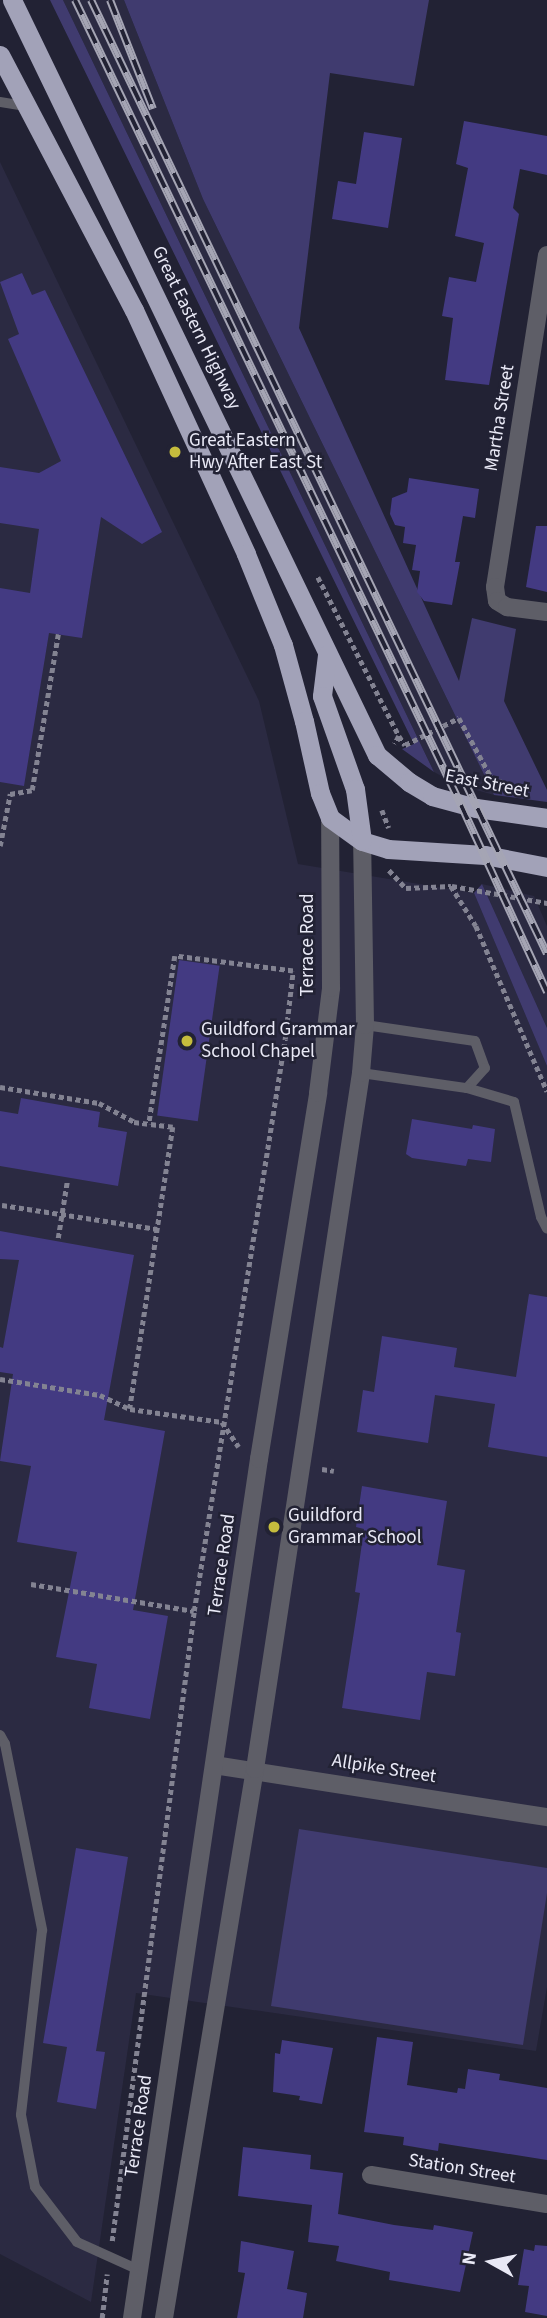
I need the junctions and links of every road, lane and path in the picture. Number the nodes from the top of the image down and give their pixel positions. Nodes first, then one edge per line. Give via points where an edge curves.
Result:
1 (12, 0) edge
2 (0, 55) edge
3 (0, 102) edge
4 (26, 106) junction
5 (547, 255) edge
6 (547, 612) edge
7 (58, 634) dead end
8 (327, 654) junction
9 (399, 736) dead end
10 (531, 795) dead end
11 (330, 818) junction
12 (547, 818) edge
13 (362, 841) junction
14 (0, 846) edge
15 (547, 867) edge
16 (451, 886) dead end
17 (547, 903) edge
18 (365, 1025) junction
19 (361, 1073) junction
20 (0, 1087) edge
21 (467, 1088) junction
22 (149, 1124) junction
23 (67, 1182) dead end
24 (2, 1205) dead end
25 (62, 1214) junction
26 (157, 1229) junction
27 (547, 1229) edge
28 (58, 1238) dead end
29 (0, 1379) edge
30 (130, 1409) junction
31 (222, 1422) junction
32 (259, 1459) junction
33 (299, 1465) junction
34 (334, 1471) dead end
35 (31, 1584) dead end
36 (194, 1611) junction
37 (0, 1735) edge
38 (214, 1765) junction
39 (255, 1769) junction
40 (547, 1817) edge
41 (370, 2175) dead end
42 (547, 2204) edge
43 (110, 2257) junction
44 (139, 2270) junction
45 (102, 2318) edge
46 (132, 2318) edge
47 (164, 2318) edge

1 - 8 highway, Great Eastern Highway
2 - 4 highway
3 - 4 lane
4 - 11 highway via 134,310 246,554 287,657
5 - 6 street, Martha Street via 495,587 497,601 507,607
7 - 14 path via 32,790 10,794
8 - 12 highway, East Street via 377,755 409,782 461,805
8 - 13 highway via 322,696 355,789
9 - 10 path via 405,746 459,719 491,777
11 - 13 highway
11 - 32 street, Terrace Road via 329,1001
13 - 15 highway via 396,850 485,855
13 - 18 street
16 - 17 path
18 - 19 street
18 - 21 lane via 475,1041 485,1068
19 - 21 lane
19 - 33 street
20 - 22 path via 99,1103 134,1122
21 - 27 lane via 514,1102
22 - 26 path via 173,1127
22 - 31 path via 175,956 293,971
23 - 25 path
24 - 25 path
25 - 26 path
25 - 28 path
26 - 30 path
29 - 30 path via 100,1395
30 - 31 path
31 - 32 path via 247,1458
31 - 36 path
32 - 38 street, Terrace Road
33 - 34 path
33 - 39 street
35 - 36 path
36 - 43 path
37 - 43 lane via 42,1930 21,2115 34,2187 77,2242
38 - 39 street, Allpike Street
38 - 44 street, Terrace Road
39 - 40 street, Allpike Street
39 - 47 street
41 - 42 street, Station Street
43 - 44 lane
43 - 45 path
44 - 46 street, Terrace Road

